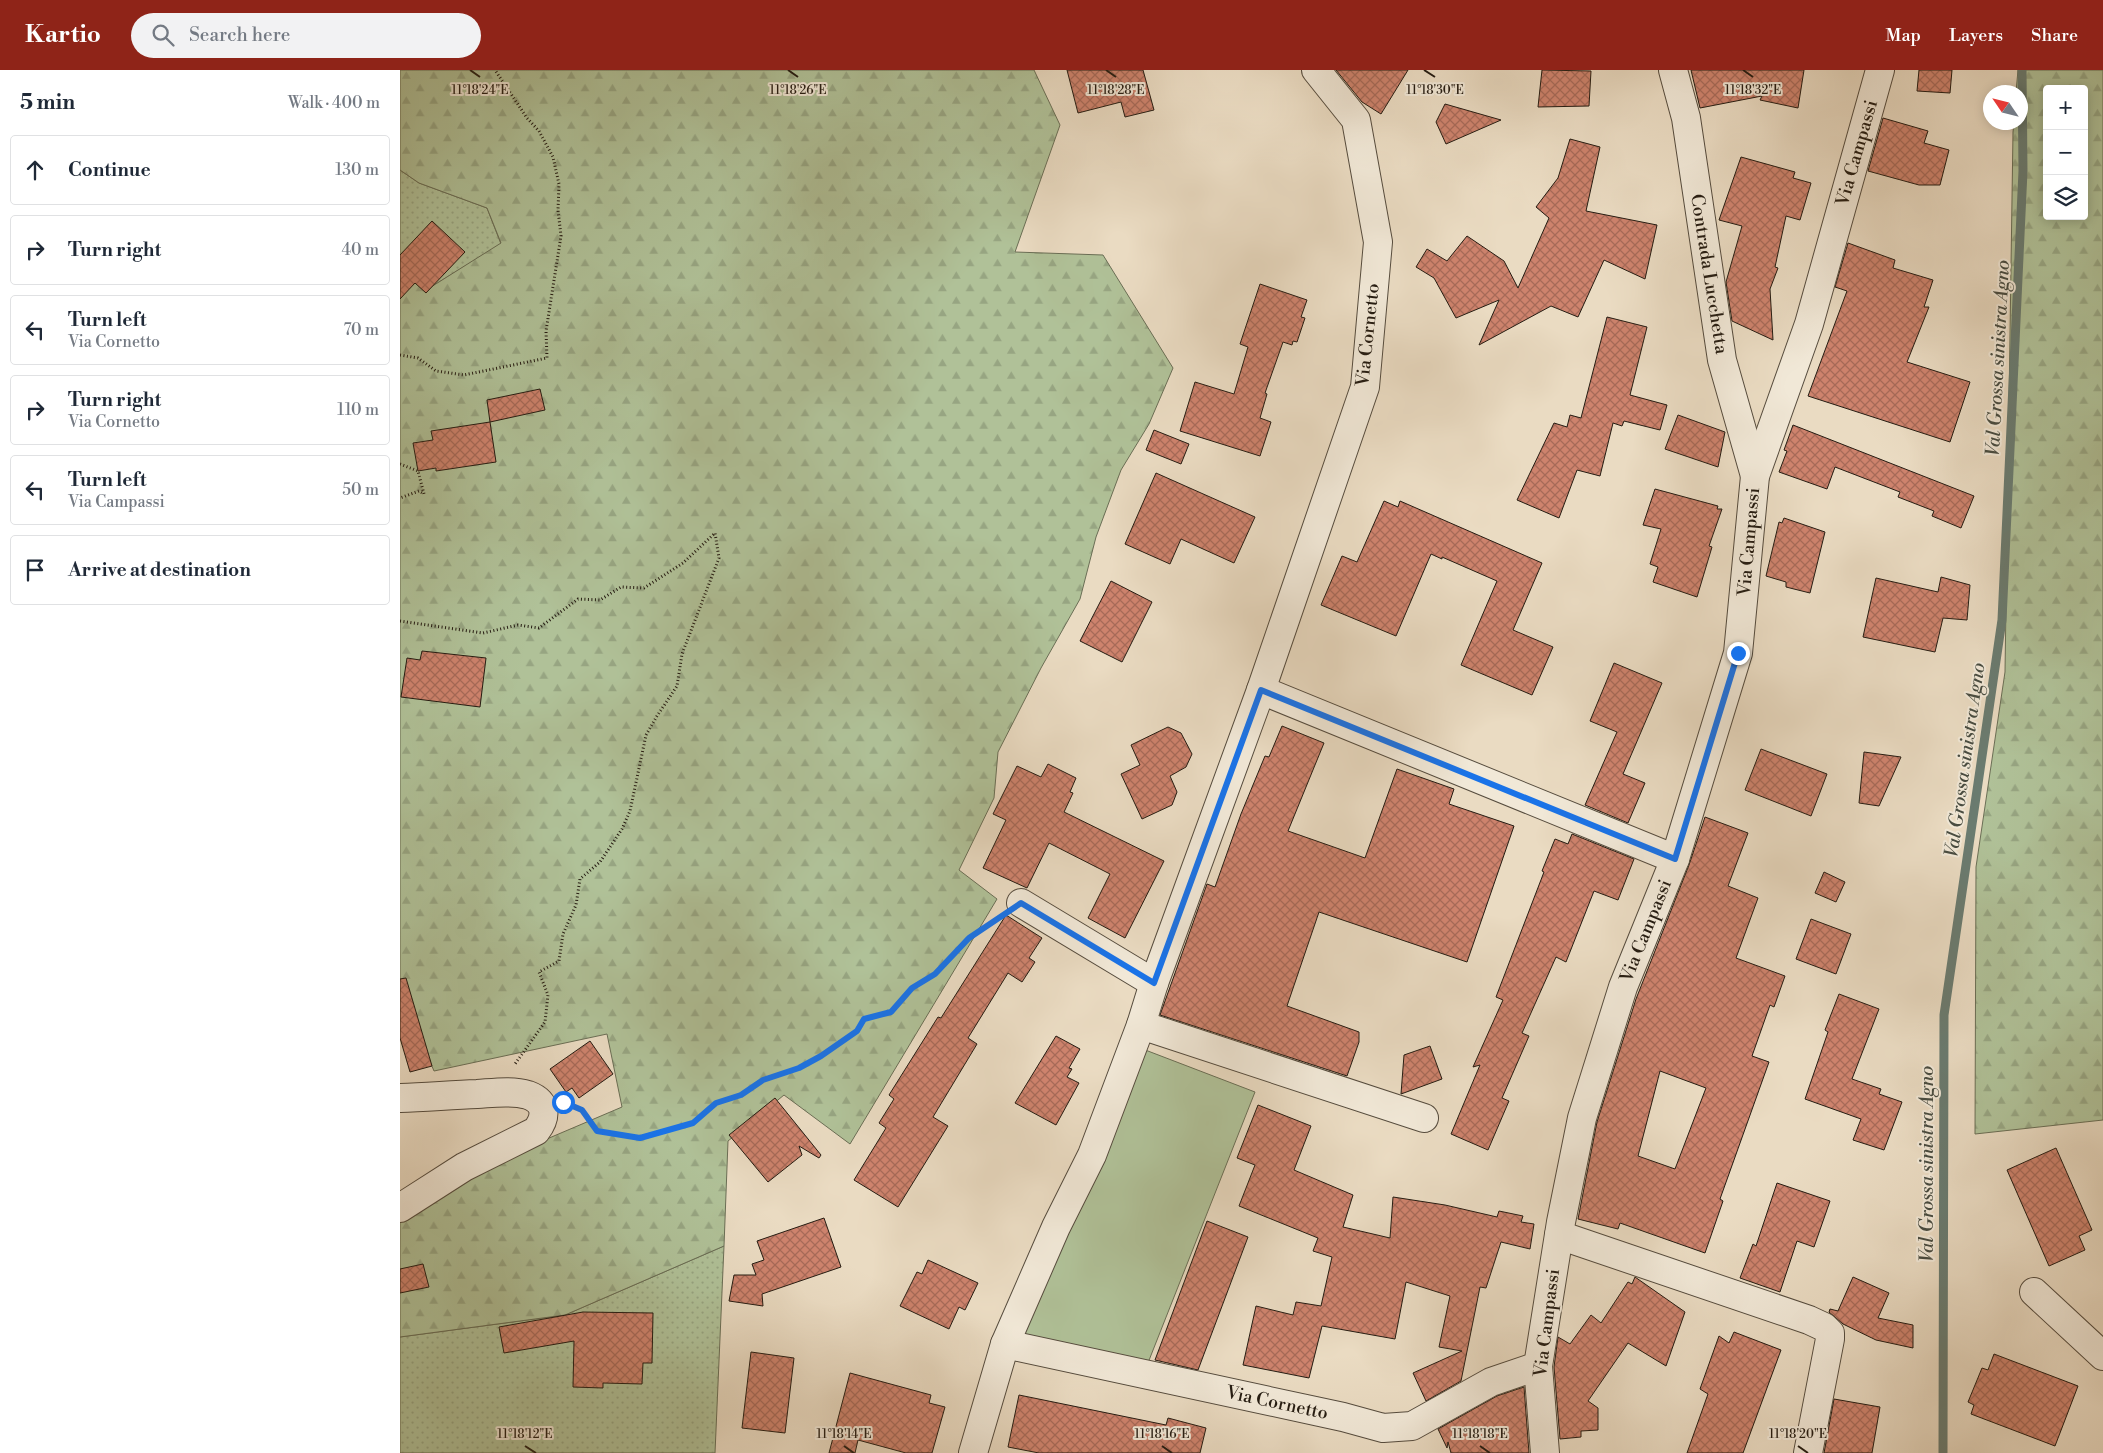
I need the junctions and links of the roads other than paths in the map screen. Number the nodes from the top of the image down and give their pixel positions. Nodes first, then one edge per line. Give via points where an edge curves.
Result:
1 (1316, 70) edge
2 (1673, 70) edge
3 (1880, 70) edge
4 (1755, 476) junction
5 (1261, 690) junction
6 (1675, 859) junction
7 (1021, 903) road end
8 (1154, 983) junction
9 (1141, 1025) junction
10 (400, 1098) edge
11 (1424, 1118) dead end
12 (400, 1208) edge
13 (1559, 1235) junction
14 (2034, 1292) dead end
15 (1005, 1344) junction
16 (2103, 1356) edge
17 (1538, 1366) junction
18 (973, 1453) edge
19 (1544, 1453) edge
20 (1808, 1453) edge

1 - 5 street, Via Cornetto via 1356,120 1378,242 1368,358 1365,387
2 - 4 street, Contrada Lucchetta via 1686,118 1722,360
3 - 4 street, Via Campassi via 1809,324
4 - 6 street, Via Campassi via 1738,653
5 - 6 street
5 - 8 street, Via Cornetto
6 - 13 street, Via Campassi via 1622,987 1582,1118
7 - 8 street
8 - 9 street, Via Cornetto
9 - 11 street
9 - 15 street, Via Cornetto via 1092,1155 1056,1227
10 - 12 street via 519,1093 537,1100 545,1115 536,1131 464,1167
13 - 17 street, Via Campassi
13 - 20 street via 1809,1320 1830,1333
14 - 16 street
15 - 17 street, Via Cornetto via 1383,1428 1412,1426 1491,1382
15 - 18 street, Via Cornetto
17 - 19 street, Via Campassi

